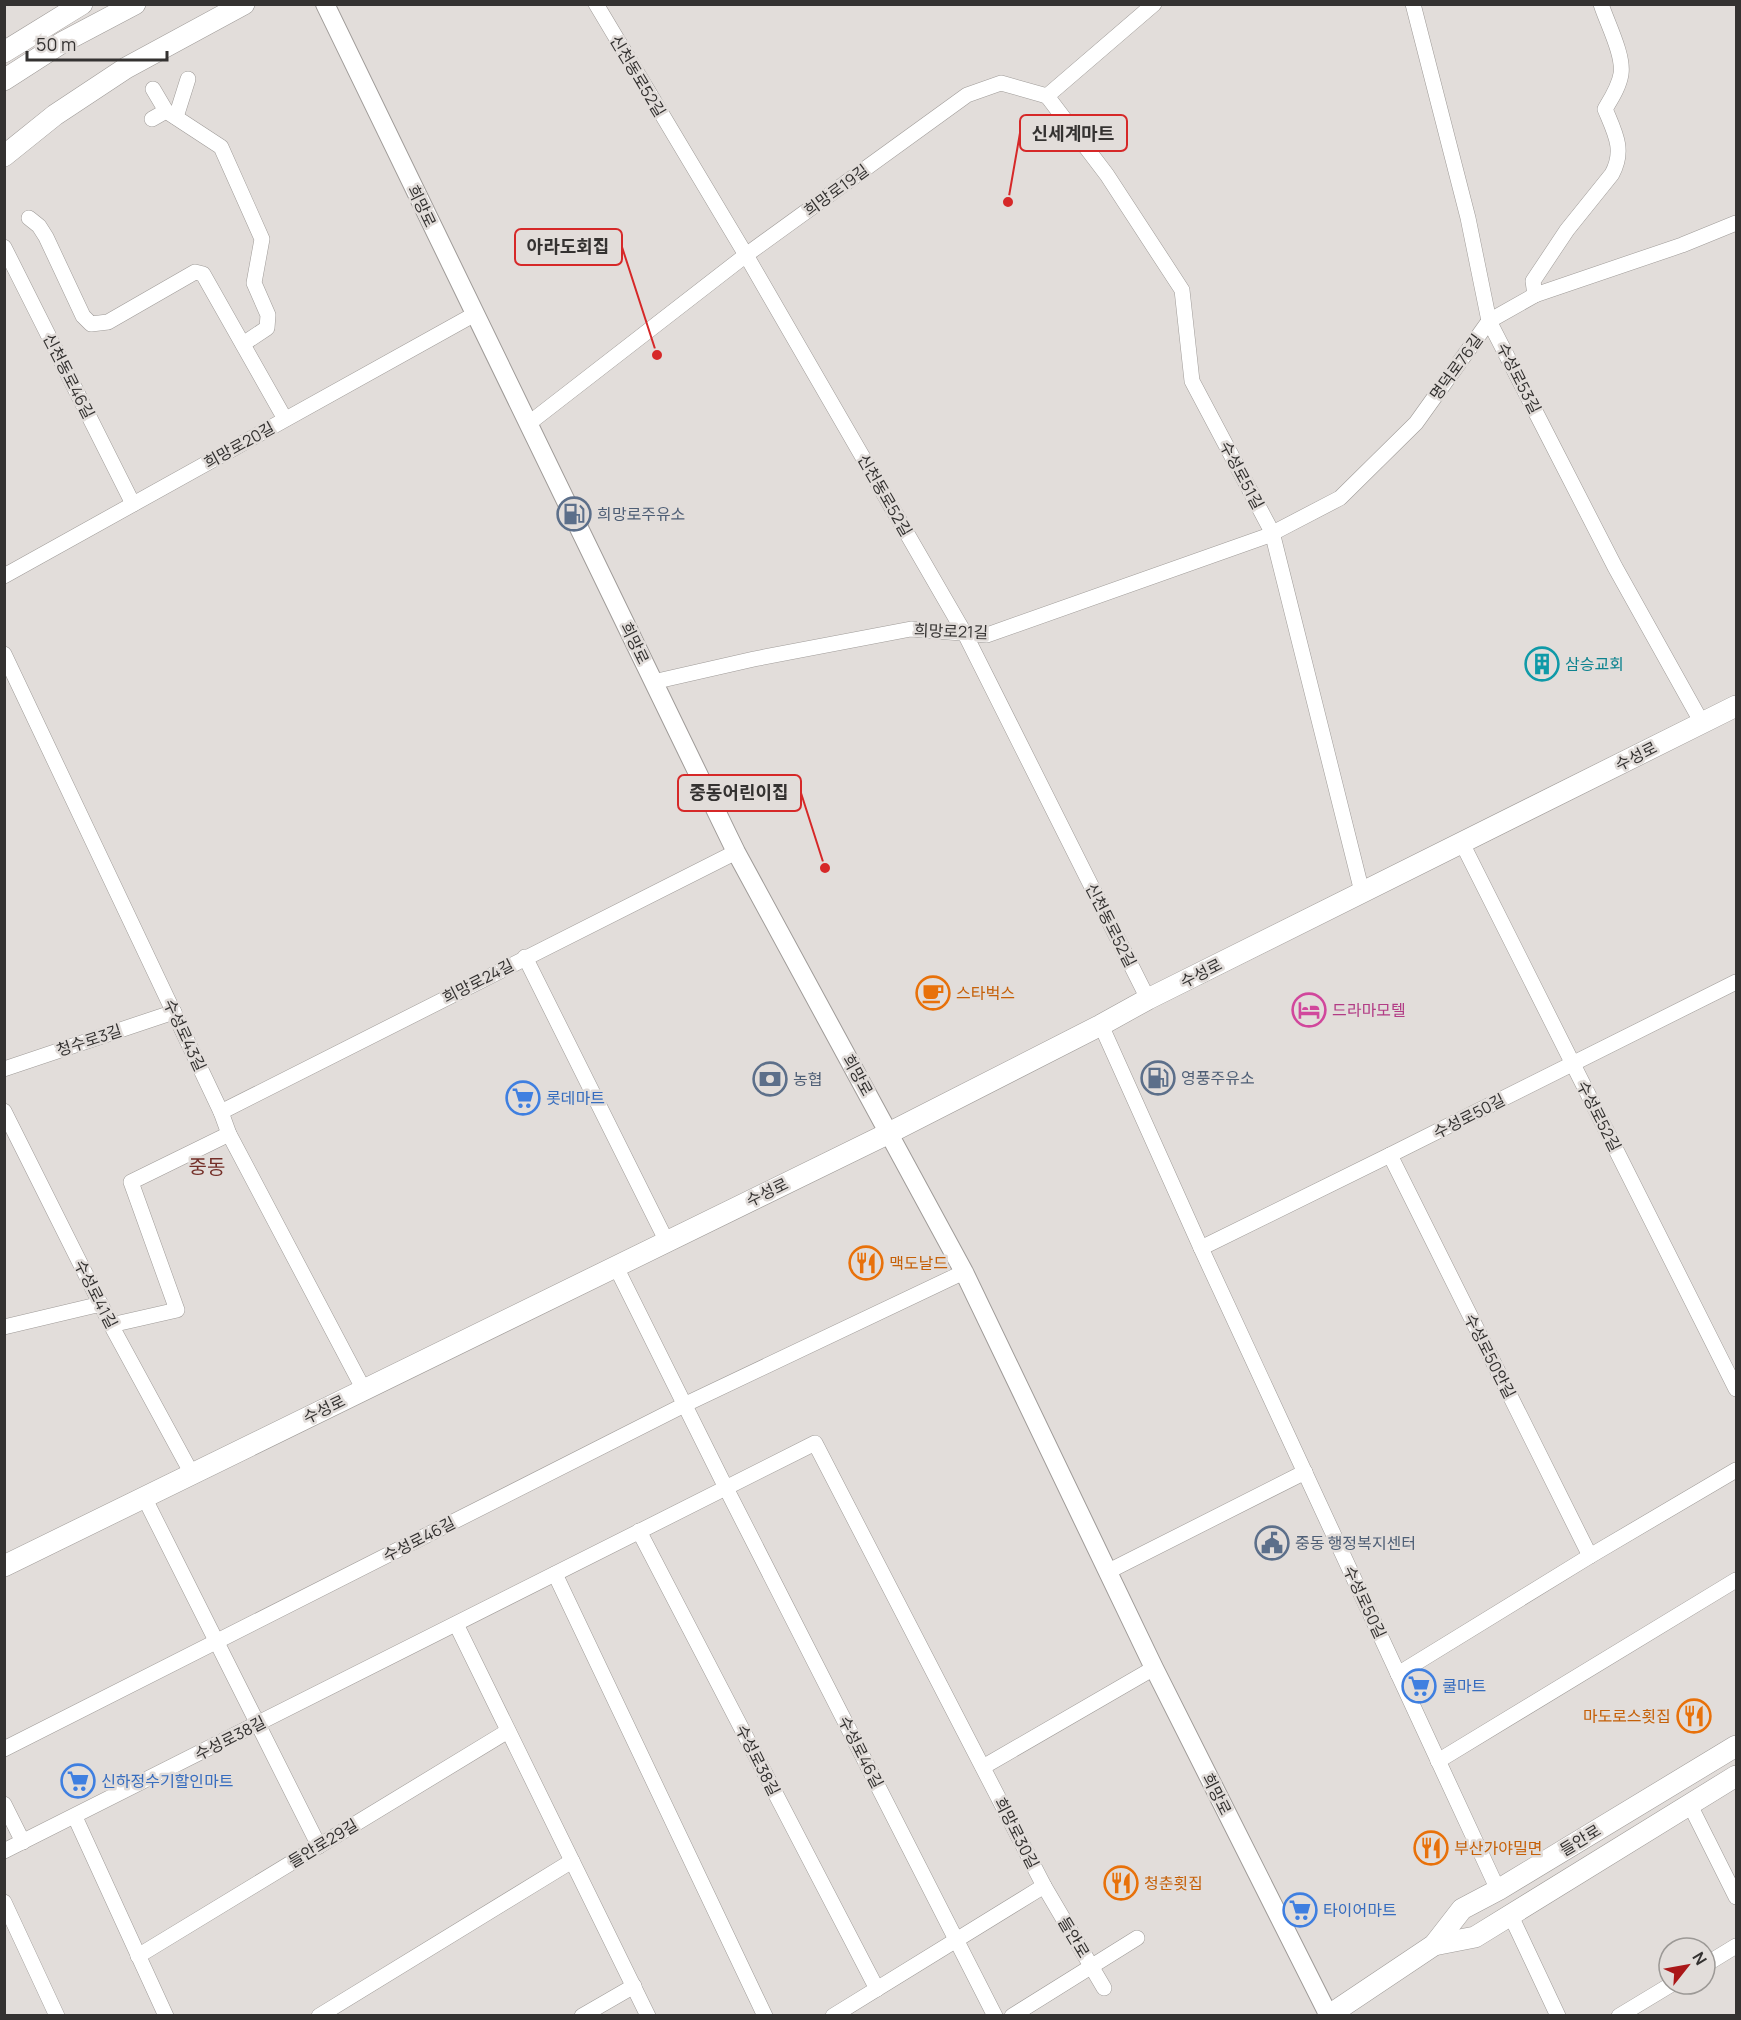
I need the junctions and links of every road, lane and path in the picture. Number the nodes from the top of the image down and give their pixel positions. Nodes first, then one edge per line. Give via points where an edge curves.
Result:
1 (82, 4) edge
2 (135, 4) edge
3 (244, 4) edge
4 (325, 4) edge
5 (596, 4) edge
6 (1154, 4) edge
7 (1413, 4) edge
8 (1600, 4) edge
9 (4, 52) edge
10 (188, 79) dead end
11 (4, 80) edge
12 (153, 89) dead end
13 (1047, 96) junction
14 (165, 116) junction
15 (4, 156) edge
16 (29, 218) dead end
17 (1737, 223) edge
18 (4, 247) edge
19 (746, 255) junction
20 (1535, 295) junction
21 (475, 314) junction
22 (1489, 321) junction
23 (243, 344) junction
24 (285, 419) junction
25 (528, 424) junction
26 (133, 504) junction
27 (1272, 532) junction
28 (4, 576) edge
29 (965, 634) junction
30 (4, 654) edge
31 (653, 682) junction
32 (1737, 706) edge
33 (1702, 723) junction
34 (1462, 843) junction
35 (736, 852) junction
36 (1362, 892) junction
37 (525, 957) junction
38 (1737, 982) edge
39 (1148, 999) junction
40 (174, 1012) junction
41 (1101, 1026) junction
42 (1572, 1064) junction
43 (4, 1069) edge
44 (4, 1112) edge
45 (221, 1112) junction
46 (889, 1133) junction
47 (229, 1134) junction
48 (1390, 1155) junction
49 (667, 1242) junction
50 (1201, 1248) junction
51 (616, 1267) junction
52 (964, 1272) junction
53 (101, 1304) junction
54 (111, 1325) junction
55 (4, 1327) edge
56 (364, 1389) junction
57 (1737, 1389) edge
58 (686, 1404) junction
59 (1737, 1470) edge
60 (1305, 1472) junction
61 (192, 1474) junction
62 (726, 1488) junction
63 (144, 1497) junction
64 (639, 1531) junction
65 (1590, 1556) junction
66 (4, 1566) edge
67 (1107, 1572) junction
68 (555, 1574) junction
69 (1737, 1580) edge
70 (456, 1624) junction
71 (217, 1641) junction
72 (1154, 1668) junction
73 (1398, 1674) junction
74 (256, 1725) junction
75 (508, 1731) junction
76 (1737, 1746) edge
77 (4, 1749) edge
78 (1438, 1761) junction
79 (983, 1767) junction
80 (1737, 1776) edge
81 (4, 1804) edge
82 (1690, 1805) junction
83 (75, 1817) junction
84 (23, 1842) junction
85 (319, 1846) junction
86 (4, 1851) edge
87 (572, 1861) junction
88 (1044, 1886) junction
89 (1498, 1890) junction
90 (1737, 1897) edge
91 (4, 1902) edge
92 (1511, 1916) junction
93 (1137, 1938) dead end
94 (957, 1941) junction
95 (1434, 1945) junction
96 (1737, 1946) edge
97 (138, 1956) junction
98 (1717, 1958) edge
99 (1091, 1965) junction
100 (634, 1986) junction
101 (1104, 1988) dead end
102 (877, 1989) junction
103 (1657, 1993) edge
104 (1328, 2015) edge
105 (57, 2016) edge
106 (166, 2016) edge
107 (319, 2016) edge
108 (582, 2016) edge
109 (648, 2016) edge
110 (765, 2016) edge
111 (833, 2016) edge
112 (995, 2016) edge
113 (1012, 2016) edge
114 (1558, 2016) edge
115 (1619, 2016) edge

1 - 9 main road
2 - 11 main road via 63,42
3 - 15 main road via 126,68 55,115
4 - 21 street, 희망로
5 - 19 street, 신천동로52길
6 - 13 street
7 - 22 street, 수성로53길 via 1468,218
8 - 20 street via 1622,71 1605,110 1619,146 1618,163 1547,257 1533,281
10 - 14 street
12 - 14 street
13 - 19 street, 희망로19길 via 1001,82 967,95
13 - 27 street, 수성로51길 via 1107,174 1182,290 1192,381
14 - 23 street via 221,147 262,239 254,283 268,315 267,328
16 - 23 street via 46,237 83,316 91,324 108,322 195,272 208,281
17 - 20 street, 명덕로76길
18 - 26 street, 신천동로46길
19 - 25 street, 희망로19길
19 - 29 street, 신천동로52길
20 - 22 street, 명덕로76길
21 - 24 street, 희망로20길
21 - 25 street, 희망로
22 - 27 street, 명덕로76길 via 1416,423 1340,498
22 - 33 street, 수성로53길
23 - 24 street
24 - 26 street, 희망로20길
25 - 31 street, 희망로
26 - 28 street, 희망로20길
27 - 29 street, 희망로21길 via 987,635
27 - 36 street, 수성로51길
29 - 31 street, 희망로21길 via 911,629
29 - 39 street, 신천동로52길
30 - 40 street, 수성로43길
31 - 35 street, 희망로
32 - 33 main road, 수성로
33 - 34 main road, 수성로
34 - 36 main road, 수성로
34 - 42 street, 수성로52길
35 - 37 street, 희망로24길
35 - 46 street, 희망로
36 - 39 main road, 수성로
37 - 45 street, 희망로24길
37 - 49 street
38 - 42 street, 수성로50길
39 - 41 main road, 수성로
40 - 43 street, 청수로3길
40 - 45 street, 수성로43길
41 - 46 main road, 수성로
41 - 50 street, 수성로50길
42 - 48 street, 수성로50길
42 - 57 street, 수성로52길
44 - 53 street, 수성로41길
45 - 47 street, 수성로43길
46 - 49 main road, 수성로
46 - 52 street, 희망로
47 - 54 street via 131,1182 177,1310
47 - 56 street, 수성로43길
48 - 50 street, 수성로50길
48 - 65 street, 수성로50안길
49 - 51 main road, 수성로
50 - 60 street, 수성로50길
51 - 56 main road, 수성로
51 - 58 street, 수성로46길
52 - 58 street
52 - 67 street, 희망로
53 - 54 street, 수성로41길
53 - 55 street
54 - 61 street, 수성로41길
56 - 61 main road, 수성로
58 - 62 street, 수성로46길
58 - 71 street, 수성로46길
59 - 65 street
60 - 67 street
60 - 73 street, 수성로50길
61 - 63 main road, 수성로
62 - 64 street, 수성로38길
62 - 79 street via 815,1443
62 - 94 street, 수성로46길
63 - 66 main road, 수성로
63 - 71 street
64 - 68 street, 수성로38길
64 - 102 street, 수성로38길
65 - 73 street
67 - 72 street, 희망로
68 - 70 street, 수성로38길
68 - 110 street
69 - 78 street
70 - 74 street, 수성로38길
70 - 75 street
71 - 74 street
71 - 77 street
72 - 79 street
72 - 104 street, 희망로
73 - 78 street, 수성로50길
74 - 83 street, 수성로38길
74 - 85 street
75 - 85 street, 들안로29길
75 - 87 street
76 - 89 main road, 들안로
78 - 89 street, 수성로50길
79 - 88 street, 희망로30길
80 - 82 main road, 들안로
81 - 84 street
82 - 90 street
82 - 92 main road, 들안로
83 - 84 street, 수성로38길
83 - 97 street
84 - 86 street, 수성로38길
85 - 97 street, 들안로29길
87 - 100 street
87 - 107 street
88 - 94 street, 희망로30길
88 - 99 street, 들안로
89 - 95 main road, 들안로 via 1462,1909
91 - 105 street
92 - 95 main road, 들안로 via 1475,1937
92 - 114 street
93 - 99 street
94 - 102 street, 희망로30길
94 - 112 street, 수성로46길
95 - 104 main road, 들안로
96 - 98 street
97 - 106 street
99 - 101 street, 들안로
99 - 113 street
100 - 108 street
100 - 109 street
102 - 111 street, 희망로30길
103 - 115 street

